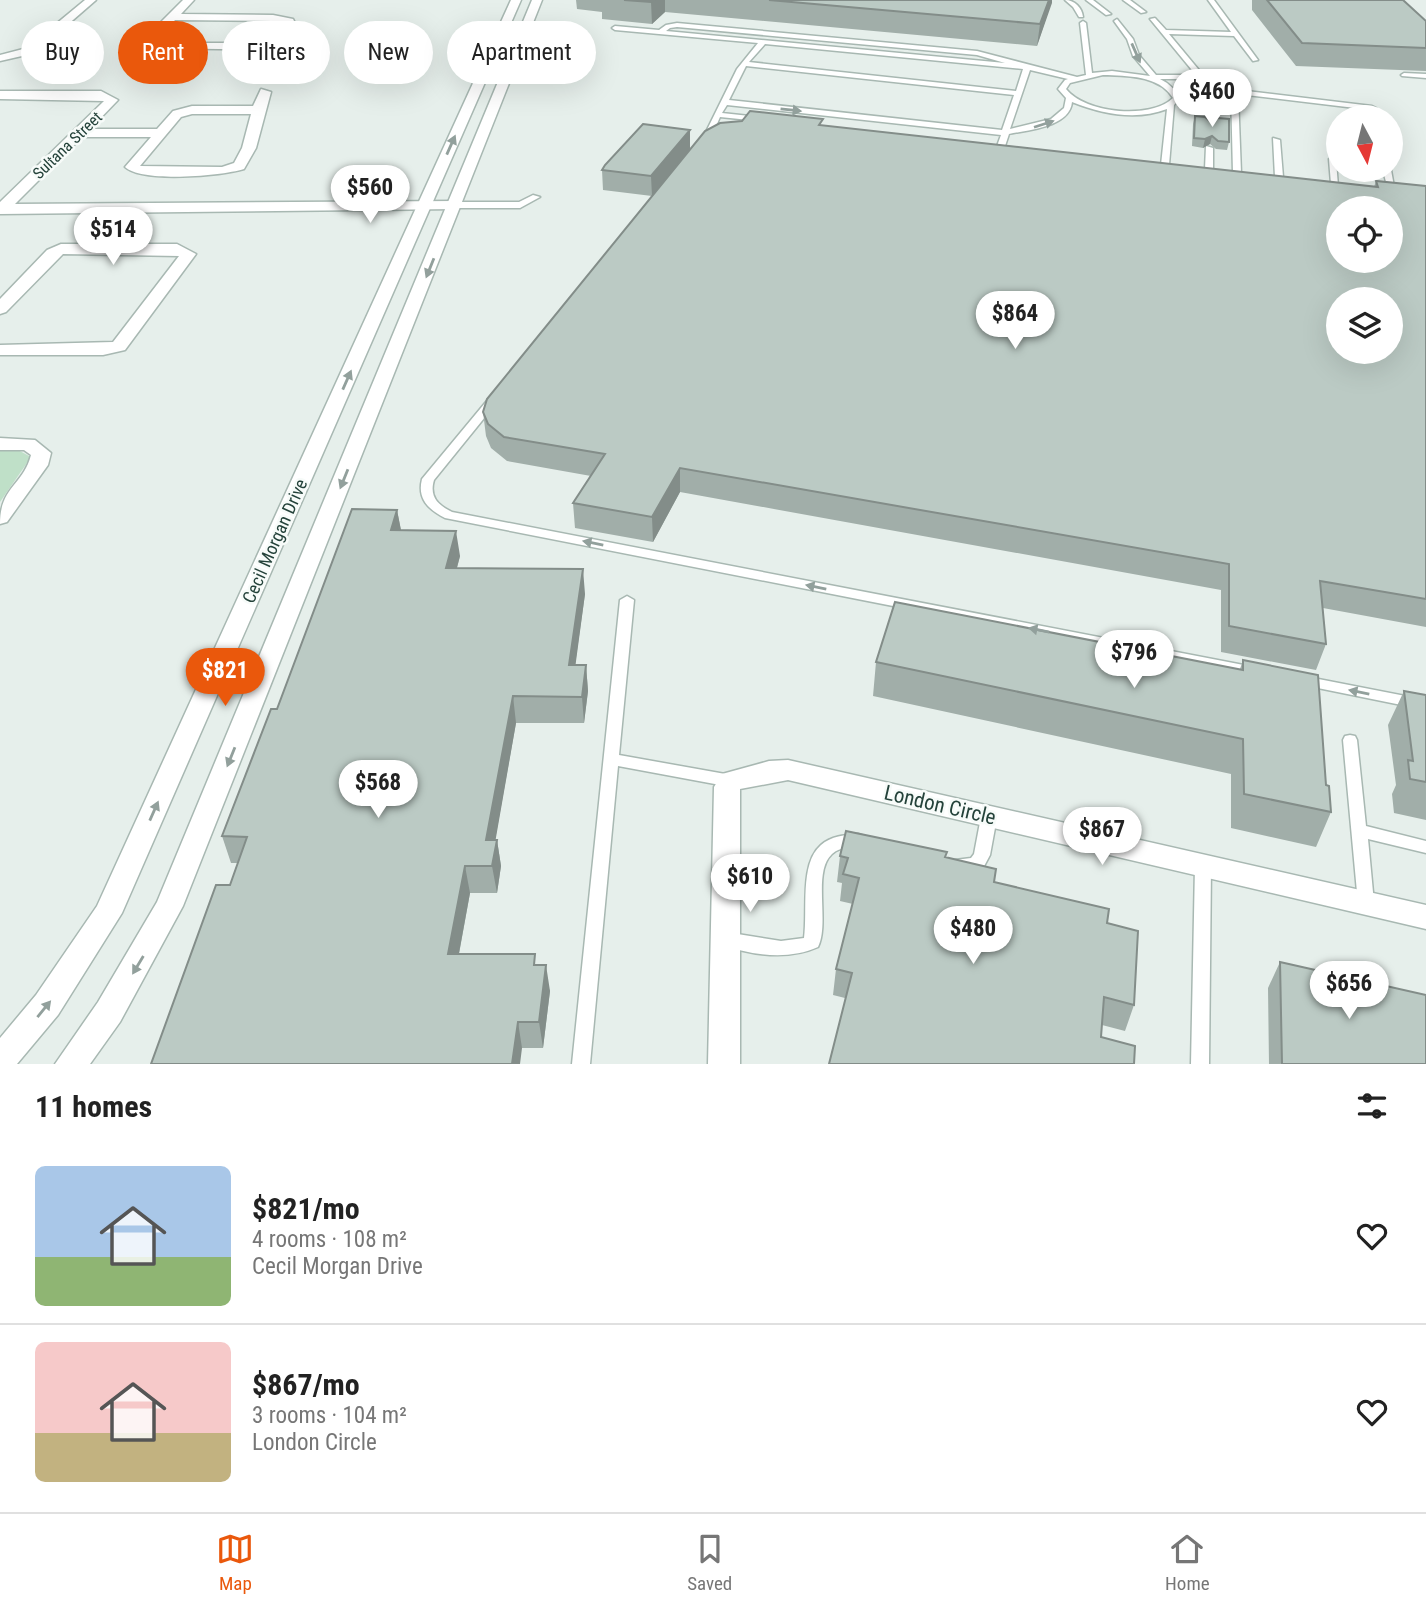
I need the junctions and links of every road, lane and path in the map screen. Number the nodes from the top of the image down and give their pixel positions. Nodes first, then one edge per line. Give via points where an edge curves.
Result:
1 (91, 0) edge
2 (189, 0) edge
3 (516, 0) edge
4 (537, 0) edge
5 (1068, 0) edge
6 (1089, 0) edge
7 (1126, 0) edge
8 (1212, 0) edge
9 (1143, 12) dead end
10 (1108, 14) dead end
11 (172, 17) junction
12 (1153, 19) dead end
13 (288, 21) edge
14 (1117, 21) dead end
15 (615, 28) dead end
16 (660, 32) junction
17 (1166, 32) junction
18 (1236, 34) junction
19 (763, 42) junction
20 (222, 47) edge
21 (0, 58) edge
22 (1255, 60) dead end
23 (745, 64) junction
24 (1027, 68) junction
25 (1089, 74) junction
26 (1404, 75) dead end
27 (1426, 76) edge
28 (1202, 77) junction
29 (1074, 78) junction
30 (1157, 80) junction
31 (1211, 89) junction
32 (1234, 91) junction
33 (265, 92) dead end
34 (1019, 93) junction
35 (1176, 94) junction
36 (0, 95) edge
37 (1069, 98) junction
38 (723, 102) junction
39 (1171, 105) junction
40 (1348, 105) edge
41 (258, 110) junction
42 (718, 115) junction
43 (772, 121) edge
44 (1210, 126) edge
45 (80, 133) junction
46 (159, 133) junction
47 (1005, 133) junction
48 (1276, 140) dead end
49 (988, 145) edge
50 (1001, 146) junction
51 (700, 148) edge
52 (1015, 148) edge
53 (1209, 148) edge
54 (1152, 163) edge
55 (1166, 165) junction
56 (1176, 166) edge
57 (1198, 168) edge
58 (1223, 171) junction
59 (1251, 174) edge
60 (1265, 176) edge
61 (1279, 177) junction
62 (1290, 179) edge
63 (1390, 182) edge
64 (1324, 183) edge
65 (1335, 184) joint
66 (1347, 185) edge
67 (1380, 189) edge
68 (1392, 190) junction
69 (1403, 191) edge
70 (536, 197) dead end
71 (456, 205) junction
72 (423, 207) junction
73 (1, 209) edge
74 (6, 295) edge
75 (0, 309) edge
76 (0, 350) edge
77 (500, 391) edge
78 (0, 444) edge
79 (0, 517) edge
80 (627, 600) dead end
81 (1263, 673) edge
82 (1290, 679) edge
83 (1426, 705) edge
84 (1349, 740) dead end
85 (611, 759) junction
86 (731, 781) junction
87 (989, 817) junction
88 (1360, 831) junction
89 (874, 844) edge
90 (1426, 847) edge
91 (938, 860) edge
92 (1203, 866) junction
93 (1366, 904) junction
94 (1426, 917) edge
95 (725, 939) junction
96 (0, 1062) edge
97 (71, 1064) edge
98 (581, 1064) edge
99 (724, 1064) edge
100 (1200, 1064) edge

1 - 21 street via 30,51
2 - 11 street
72 -> 3 street, Cecil Morgan Drive
4 - 71 street
5 - 25 lane via 1079,9 1082,19
6 - 10 lane
7 - 9 lane
8 - 18 lane
11 - 13 street
11 - 20 street via 148,46
12 - 17 lane
14 -> 30 lane via 1136,56
15 - 16 lane
16 - 19 lane
16 - 24 lane via 677,25 977,53
17 - 18 lane
17 - 28 lane
18 - 22 lane
19 - 23 lane
19 - 24 lane
23 - 34 lane
23 - 38 lane
24 - 29 lane
24 - 34 lane
25 - 29 lane
25 - 30 lane
26 - 27 lane
28 - 30 lane
28 - 31 lane
29 - 37 lane via 1062,89
30 - 35 lane
31 - 32 lane
31 - 35 lane
31 - 44 lane
32 - 40 lane
32 - 58 lane
33 - 41 street
34 - 47 lane
35 - 39 lane
36 - 45 street, Sultana Street via 111,98
37 - 39 lane via 1120,112 1150,112
47 -> 37 lane via 1060,117 1068,109
38 - 42 lane
38 -> 47 lane
39 - 55 lane
41 - 46 street via 184,111
41 - 46 street via 253,143 241,165 232,169 133,169
42 - 43 lane
42 - 51 lane
45 - 46 street
45 - 73 street, Sultana Street
47 - 50 lane
48 - 61 lane
49 - 50 lane
50 - 52 lane
53 - 58 lane
54 - 55 lane
55 - 56 lane
57 - 58 lane
58 - 59 lane
60 - 61 lane
61 - 62 lane
63 - 68 lane
64 - 65 lane
65 - 66 lane
67 - 68 lane
68 - 69 lane
70 - 71 lane via 520,205
71 - 72 street
71 -> 97 street via 169,906 109,1012
72 - 73 street
96 -> 72 street, Cecil Morgan Drive via 47,1005 108,913
74 - 75 street
74 - 76 street via 61,249 177,249 188,254 119,346
81 -> 77 lane via 440,511 425,494 428,479
78 - 79 street via 28,444 41,453 38,465
80 - 85 lane
83 -> 82 lane
84 - 88 lane
85 - 86 lane
85 - 98 lane
86 - 87 street, London Circle via 788,771
86 - 95 street via 726,810
87 - 91 lane via 976,864
87 - 92 street, London Circle
88 - 90 lane
88 - 93 lane
89 - 95 lane via 847,840 824,847 818,863 813,936 806,945 769,947
92 - 93 street, London Circle
92 - 100 lane
93 - 94 street, London Circle
95 - 99 street

